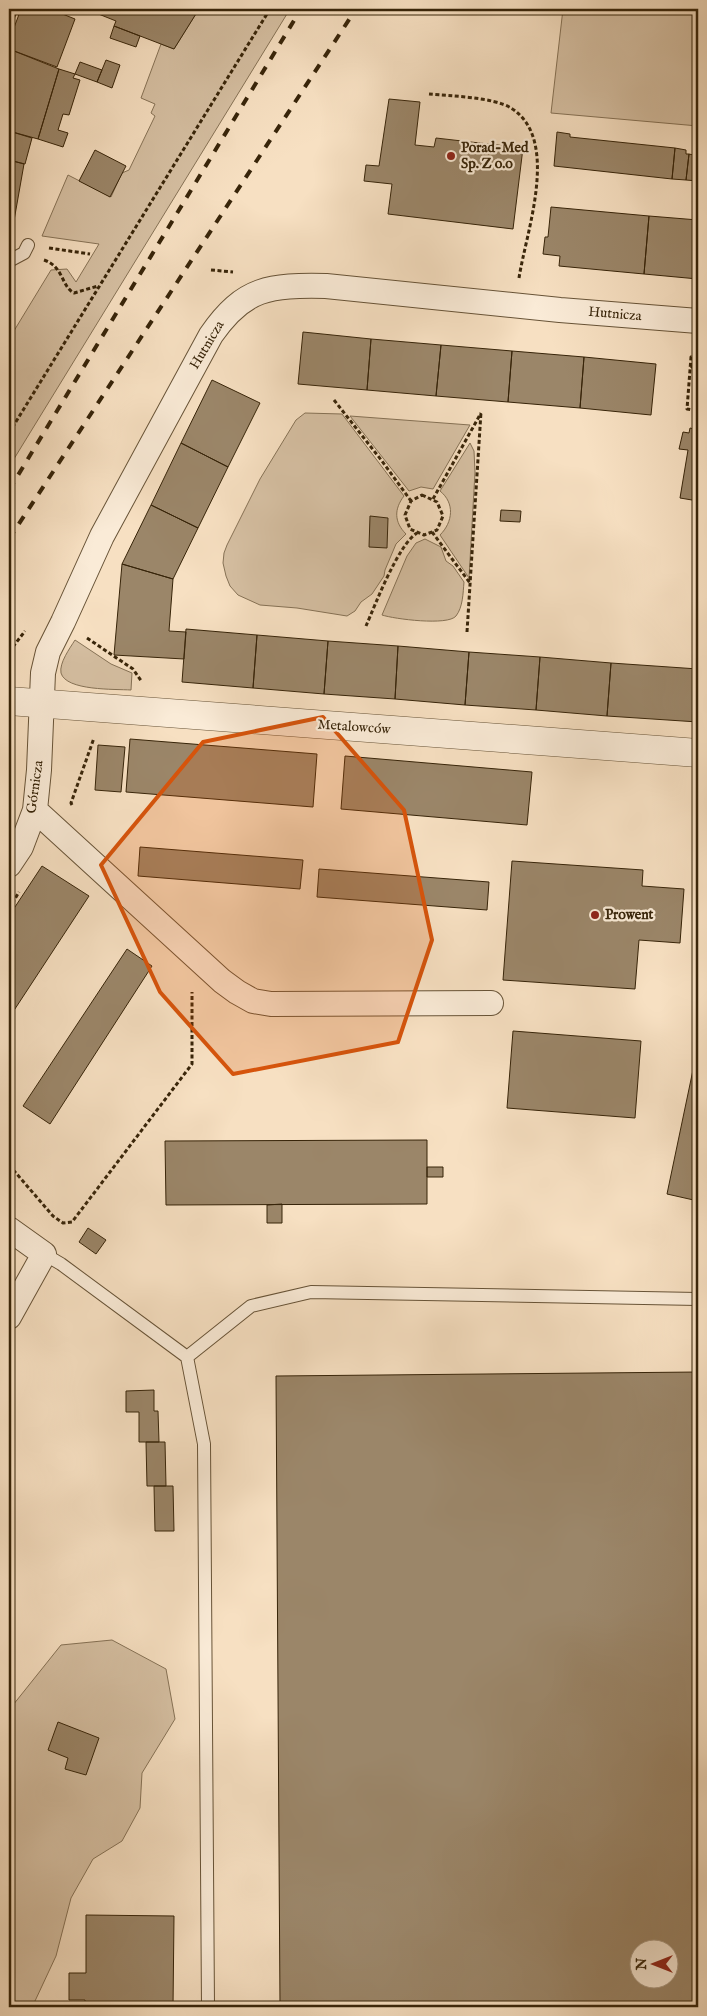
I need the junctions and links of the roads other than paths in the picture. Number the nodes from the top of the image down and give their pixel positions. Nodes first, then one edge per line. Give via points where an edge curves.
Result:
1 (26, 249) road end
2 (9, 261) edge
3 (698, 321) edge
4 (9, 701) edge
5 (42, 704) junction
6 (698, 753) edge
7 (35, 810) junction
8 (9, 865) edge
9 (491, 1003) dead end
10 (9, 1229) edge
11 (44, 1254) junction
12 (698, 1299) edge
13 (9, 1317) edge
14 (187, 1357) junction
15 (208, 2007) edge

1 - 2 lane
3 - 5 street, Hutnicza via 326,286 288,285 263,290 240,301 223,317 211,335 102,536 48,652 43,673
4 - 5 street, Metalowców
5 - 6 street, Metalowców
5 - 7 street, Górnicza
7 - 8 street, Górnicza
7 - 9 street via 222,981 252,1000 295,1005
10 - 11 street
11 - 13 street
11 - 14 lane
12 - 14 lane via 311,1292 251,1306
14 - 15 lane via 204,1444

